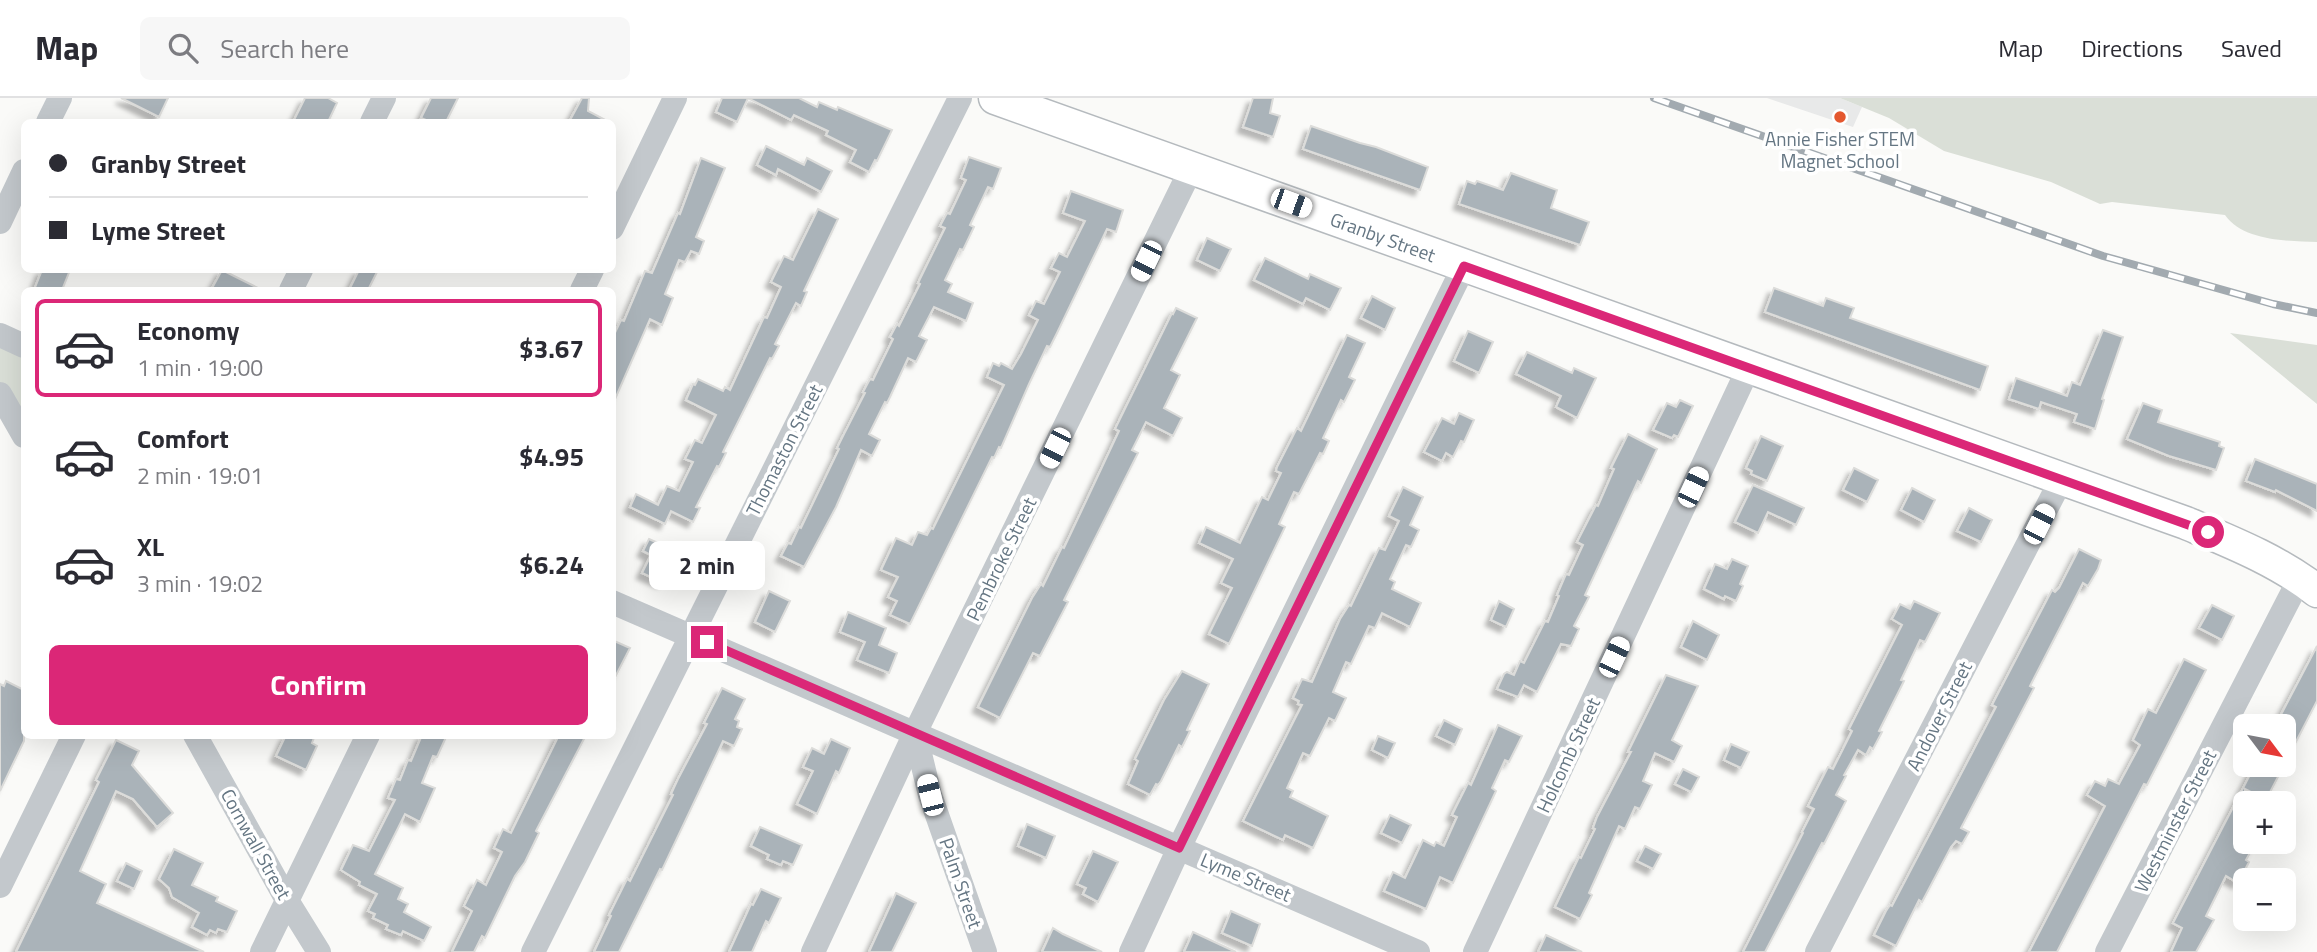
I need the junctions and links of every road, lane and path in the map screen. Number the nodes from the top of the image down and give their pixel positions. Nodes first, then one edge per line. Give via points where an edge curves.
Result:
1 (60, 98) edge
2 (384, 98) edge
3 (675, 98) edge
4 (960, 98) edge
5 (995, 98) edge
6 (50, 119) edge
7 (374, 119) edge
8 (1192, 167) junction
9 (21, 177) edge
10 (616, 220) edge
11 (0, 222) edge
12 (1464, 266) junction
13 (0, 335) edge
14 (21, 345) edge
15 (1749, 367) junction
16 (0, 394) edge
17 (21, 431) edge
18 (2061, 480) junction
19 (2309, 584) edge
20 (616, 603) edge
21 (691, 635) junction
22 (915, 733) junction
23 (72, 739) edge
24 (197, 739) edge
25 (366, 739) edge
26 (1179, 848) junction
27 (0, 886) edge
28 (288, 902) junction
29 (262, 952) edge
30 (319, 952) edge
31 (533, 952) edge
32 (813, 952) edge
33 (985, 952) edge
34 (1131, 952) edge
35 (1418, 952) edge
36 (1475, 952) edge
37 (1817, 952) edge
38 (2107, 952) edge

1 - 6 street
2 - 7 street
3 - 10 street
4 - 21 street, Thomaston Street
5 - 8 main road, Granby Street
8 - 12 main road, Granby Street
8 - 22 street, Pembroke Street
9 - 11 street
12 - 15 main road, Granby Street
12 - 26 street
13 - 14 street
15 - 18 main road, Granby Street
15 - 36 street, Holcomb Street
16 - 17 street
18 - 19 main road, Granby Street via 2253,551
18 - 37 street, Andover Street
19 - 38 street, Westminster Street
20 - 21 street, Lyme Street
21 - 22 street, Lyme Street
21 - 31 street, Thomaston Street
22 - 26 street, Lyme Street
22 - 32 street, Pembroke Street
22 - 33 street, Palm Street via 930,795
23 - 27 street
24 - 28 street, Cornwall Street
25 - 28 street
26 - 34 street
26 - 35 street, Lyme Street
28 - 29 street
28 - 30 street, Cornwall Street

